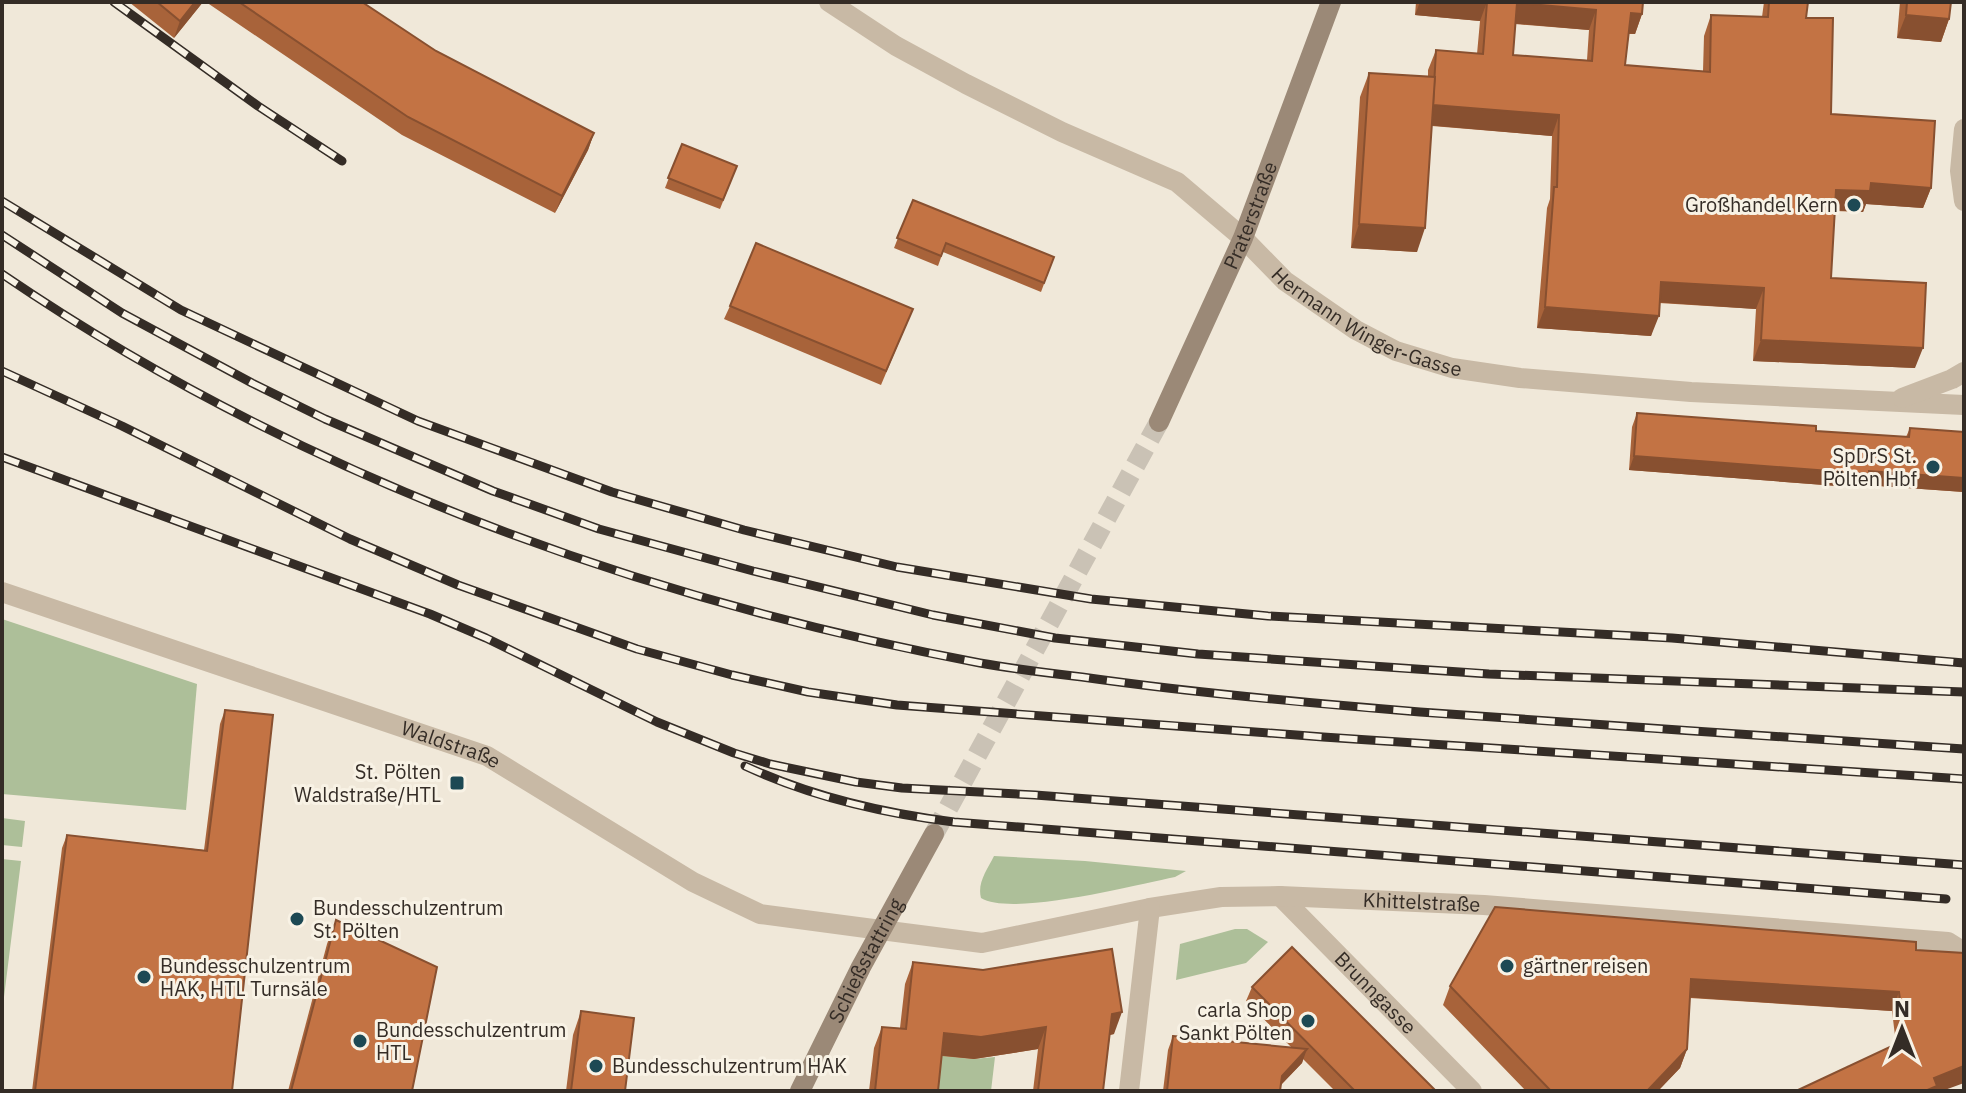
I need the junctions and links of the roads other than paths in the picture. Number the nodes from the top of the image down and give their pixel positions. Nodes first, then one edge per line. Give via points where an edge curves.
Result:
1 (829, 2) edge
2 (1331, 2) edge
3 (1964, 129) edge
4 (1964, 201) edge
5 (1243, 238) junction
6 (1964, 372) edge
7 (1891, 402) junction
8 (1964, 405) edge
9 (1159, 422) tunnel mouth
10 (2, 592) edge
11 (934, 834) tunnel mouth
12 (1280, 896) junction
13 (1150, 908) junction
14 (881, 930) junction
15 (1964, 952) edge
16 (800, 1091) edge
17 (1129, 1091) edge
18 (1472, 1091) edge

1 - 5 street, Hermann Winger-Gasse via 966,84 1177,182
2 - 5 main road, Praterstraße
3 - 4 street
5 - 7 street, Hermann Winger-Gasse via 1285,281 1356,330 1396,351 1452,368 1676,391
5 - 9 main road, Praterstraße
6 - 7 street, Hermann Winger-Gasse
7 - 8 street, Hermann Winger-Gasse
10 - 14 street, Waldstraße via 487,756 693,882 760,914
11 - 14 main road, Schießstattring
12 - 13 street, Khittelstraße via 1221,897
12 - 15 street, Khittelstraße via 1484,905 1948,942
12 - 18 street, Brunngasse
13 - 14 street, Khittelstraße via 982,943
13 - 17 street
14 - 16 main road, Schießstattring

